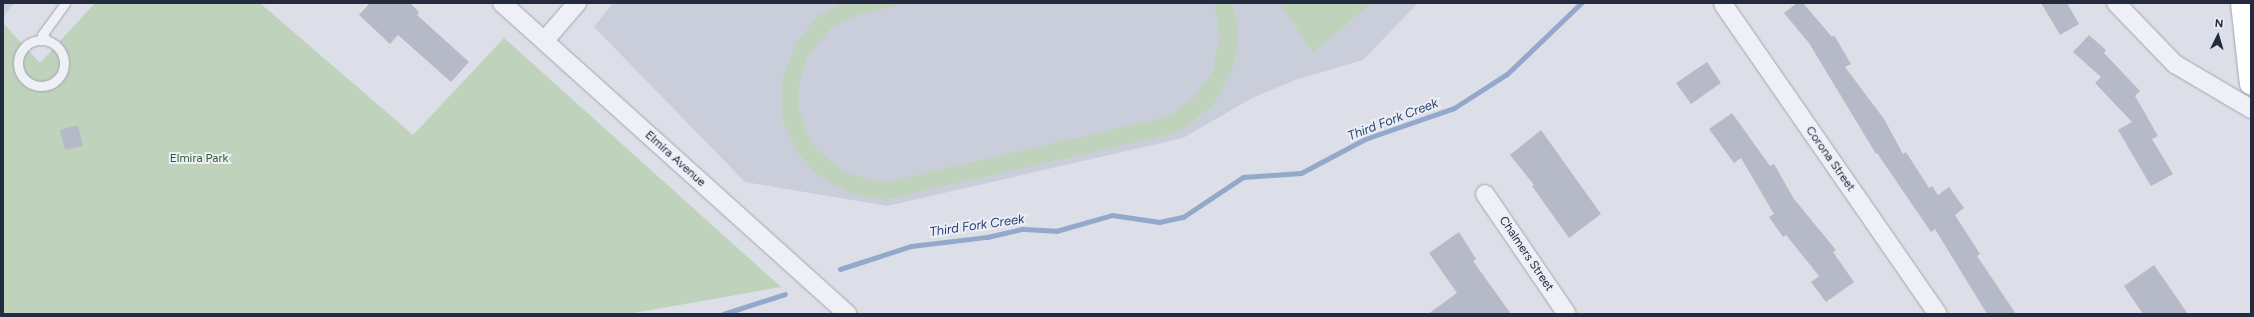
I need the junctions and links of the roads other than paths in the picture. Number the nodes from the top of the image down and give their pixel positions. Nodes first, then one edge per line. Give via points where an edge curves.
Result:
1 (65, 3) edge
2 (502, 3) edge
3 (577, 3) edge
4 (2116, 3) edge
5 (2242, 3) edge
6 (1723, 4) edge
7 (47, 40) junction
8 (545, 40) junction
9 (2251, 84) edge
10 (2251, 109) edge
11 (1485, 194) dead end
12 (848, 314) edge
13 (1567, 314) edge
14 (1938, 314) edge

1 - 7 lane via 42,36
2 - 8 street, Elmira Avenue
3 - 8 street
4 - 10 street via 2175,64
5 - 9 main road
6 - 14 street, Corona Street
7 - 7 lane via 30,42 19,53 19,73 24,80 34,86 48,86 63,73 63,54
8 - 12 street, Elmira Avenue
11 - 13 street, Chalmers Street

